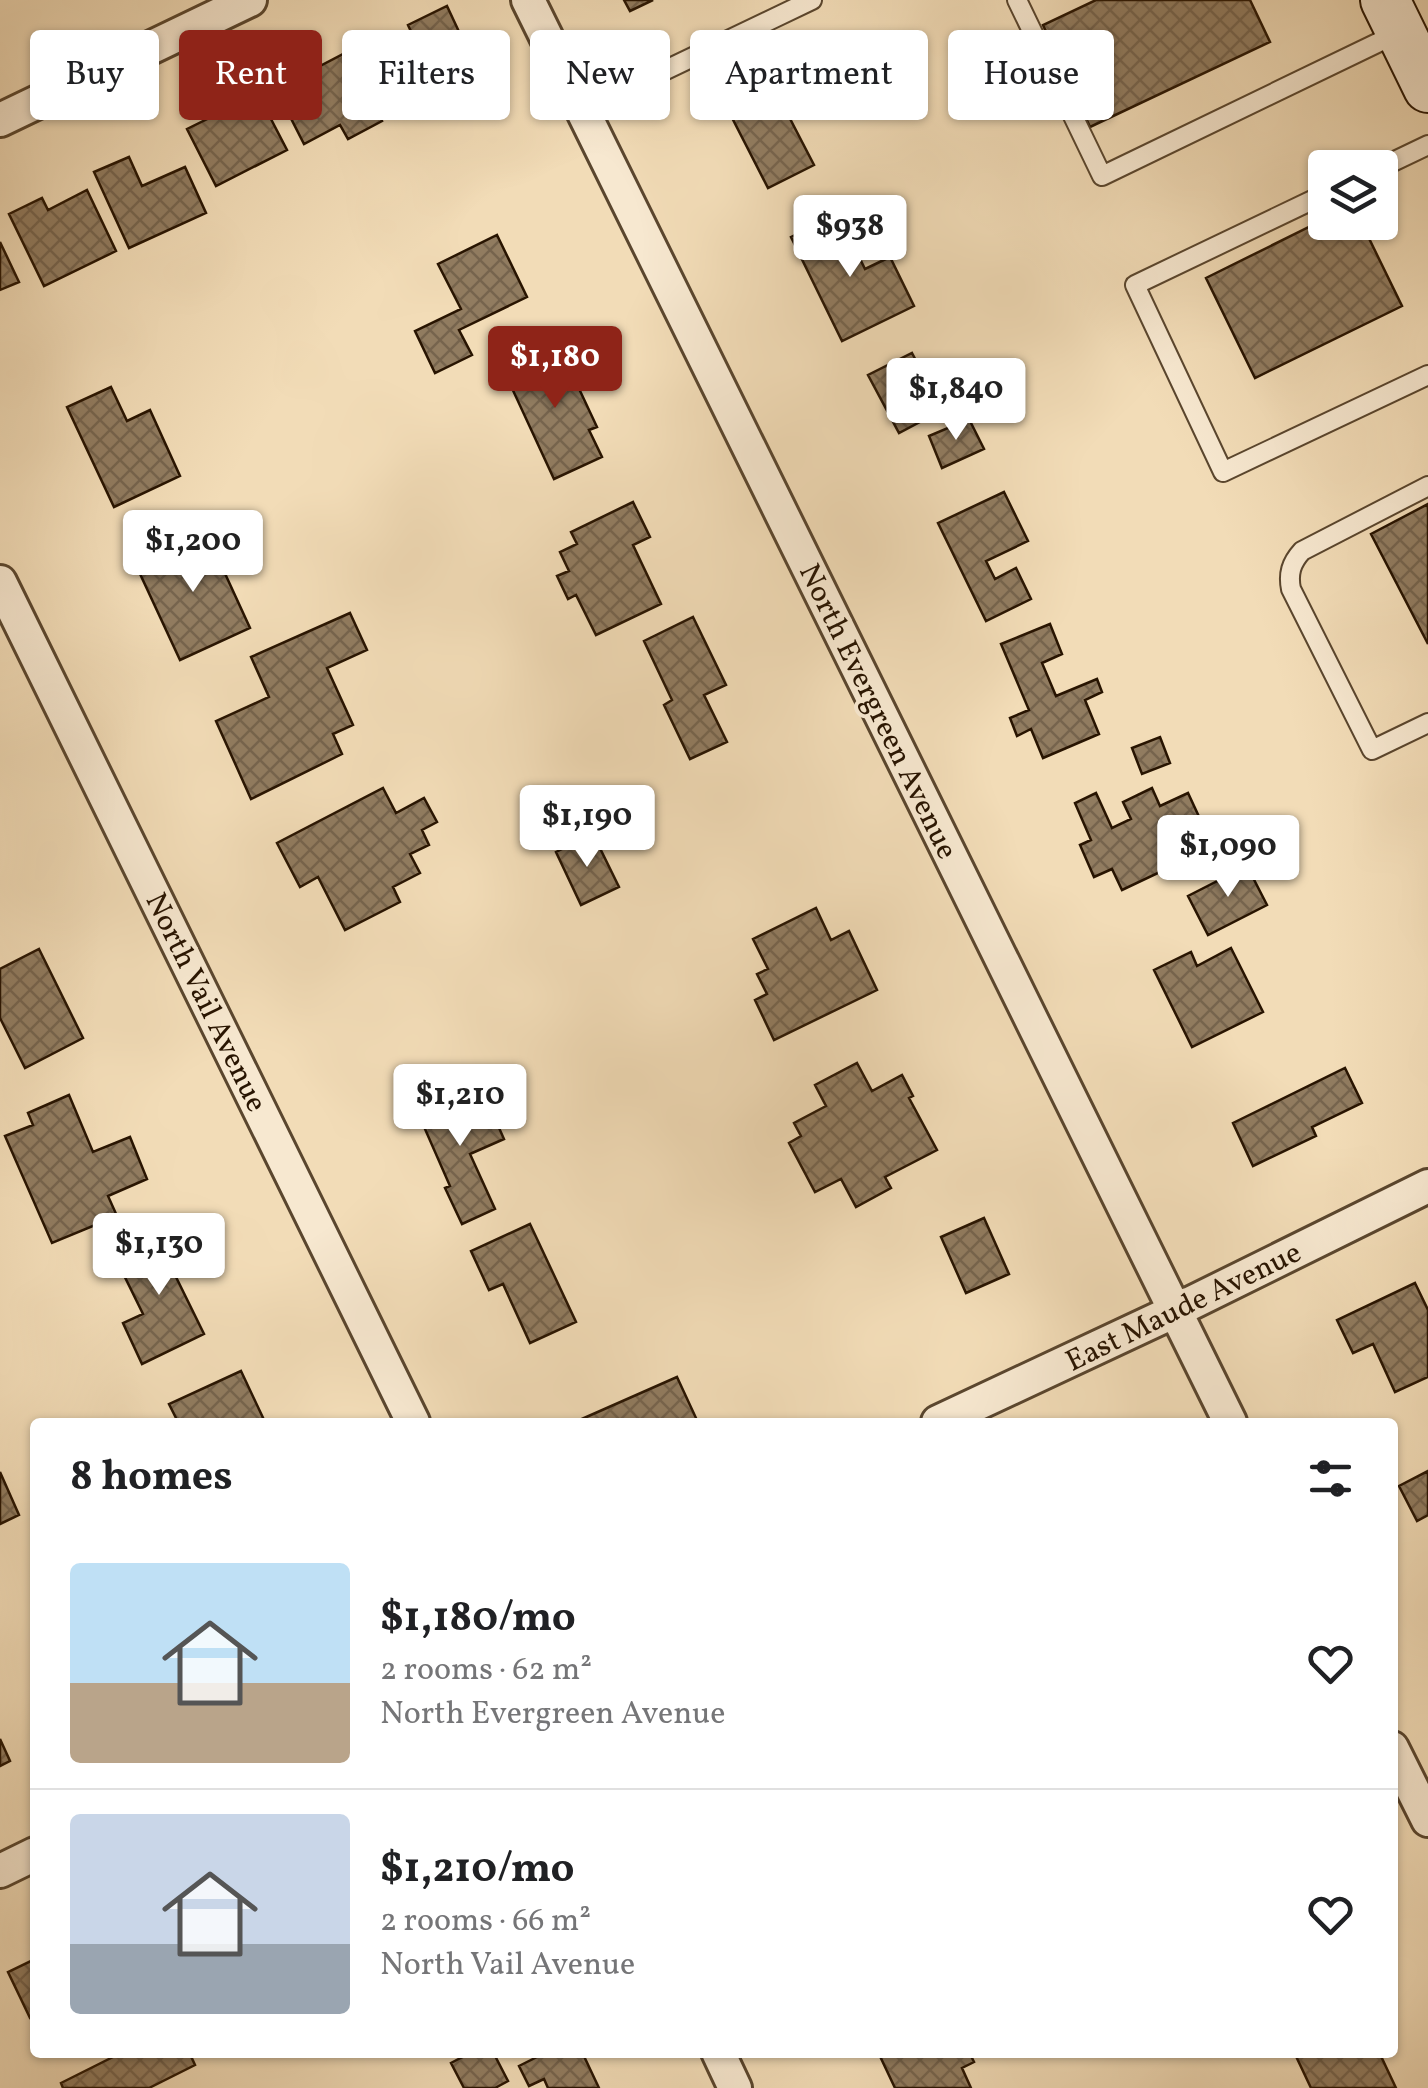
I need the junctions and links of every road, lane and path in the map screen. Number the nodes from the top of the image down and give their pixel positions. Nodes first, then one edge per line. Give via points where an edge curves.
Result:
1 (250, 0) edge
2 (528, 0) edge
3 (812, 0) edge
4 (1017, 0) edge
5 (1392, 16) edge
6 (543, 30) edge
7 (670, 68) edge
8 (1426, 78) edge
9 (0, 120) edge
10 (587, 120) edge
11 (1428, 145) edge
12 (1398, 159) edge
13 (1308, 202) edge
14 (1428, 375) edge
15 (1428, 486) edge
16 (0, 582) edge
17 (1428, 723) edge
18 (1428, 1186) edge
19 (1175, 1312) junction
20 (411, 1418) edge
21 (947, 1418) edge
22 (1228, 1418) edge
23 (1398, 1760) edge
24 (1428, 1820) edge
25 (30, 1856) edge
26 (0, 1871) edge
27 (721, 2058) edge
28 (735, 2088) edge

1 - 9 street
2 - 6 street, North Evergreen Avenue
3 - 7 lane
4 - 5 lane via 1102,176
5 - 8 main road
10 - 19 street, North Evergreen Avenue
11 - 12 lane
13 - 14 lane via 1135,285 1224,472
15 - 17 lane via 1302,552 1290,570 1291,590 1372,750
16 - 20 street, North Vail Avenue
18 - 19 street, East Maude Avenue
19 - 21 street, East Maude Avenue
19 - 22 street, North Evergreen Avenue
23 - 24 street
25 - 26 street
27 - 28 street

